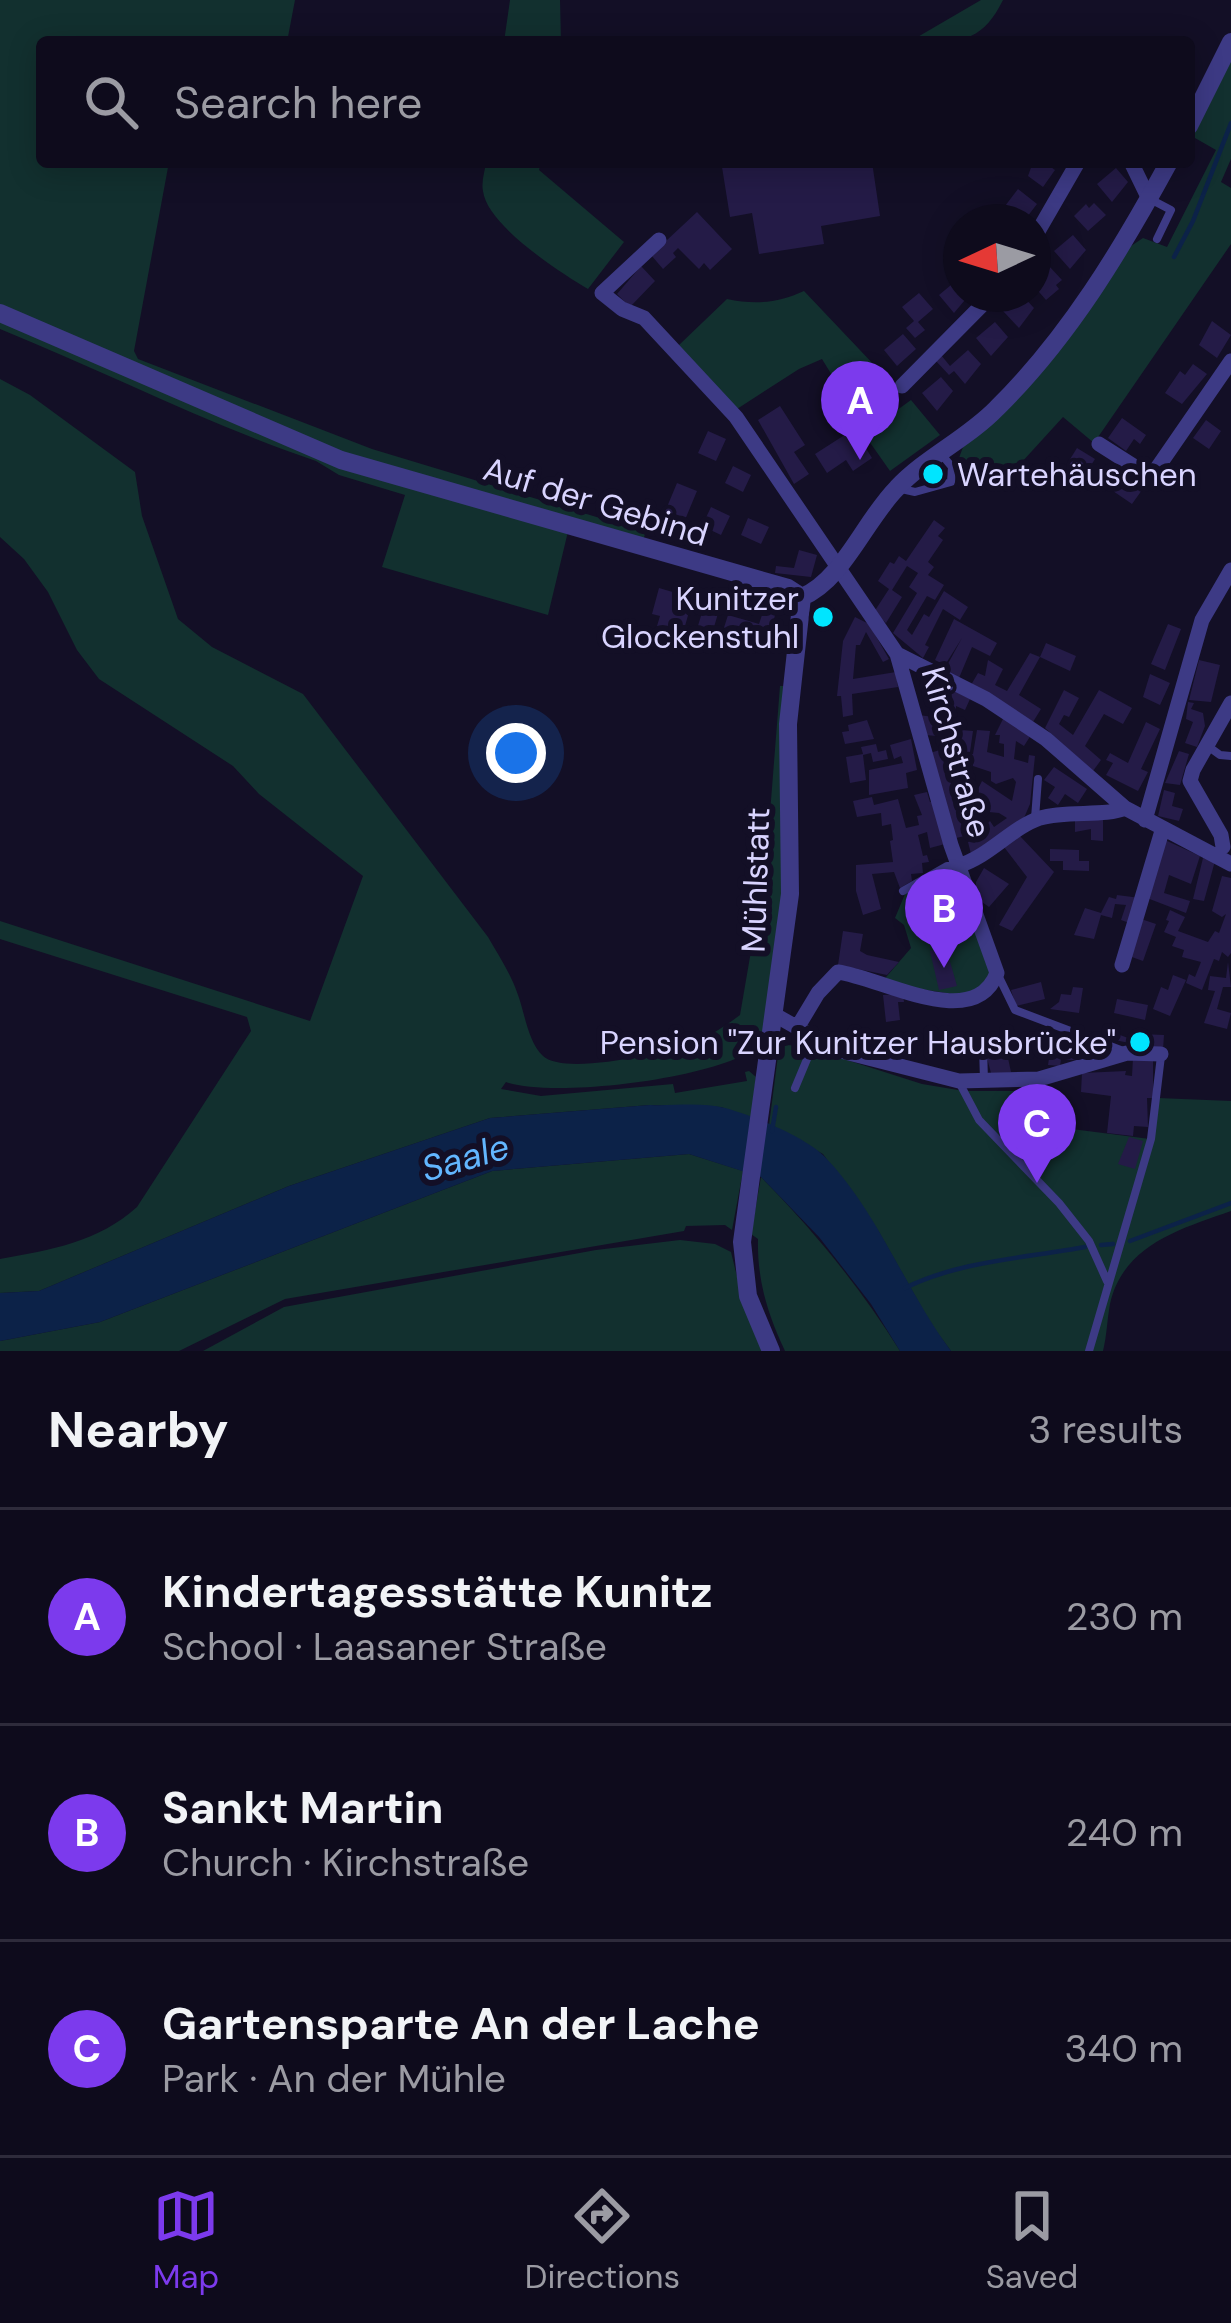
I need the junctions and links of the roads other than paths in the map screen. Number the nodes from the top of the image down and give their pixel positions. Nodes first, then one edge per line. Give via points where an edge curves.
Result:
1 (1231, 43) edge
2 (1195, 114) edge
3 (1075, 168) edge
4 (1135, 168) edge
5 (1166, 168) edge
6 (1149, 199) junction
7 (1051, 209) edge
8 (1156, 239) dead end
9 (659, 240) dead end
10 (975, 312) edge
11 (0, 313) edge
12 (1231, 361) edge
13 (902, 386) dead end
14 (1099, 444) dead end
15 (946, 460) junction
16 (896, 488) junction
17 (838, 568) junction
18 (1231, 570) edge
19 (1224, 595) edge
20 (802, 597) junction
21 (897, 654) junction
22 (1231, 703) edge
23 (1209, 747) junction
24 (1231, 756) edge
25 (1038, 779) dead end
26 (1125, 808) junction
27 (1036, 819) junction
28 (1144, 820) junction
29 (1162, 830) junction
30 (1227, 857) edge
31 (958, 866) junction
32 (903, 891) dead end
33 (1122, 965) dead end
34 (997, 973) junction
35 (775, 1016) junction
36 (797, 1028) junction
37 (816, 1039) junction
38 (983, 1046) dead end
39 (1127, 1053) junction
40 (1161, 1054) joint
41 (959, 1081) junction
42 (984, 1082) junction
43 (795, 1088) dead end
44 (1108, 1282) junction
45 (771, 1351) edge
46 (1089, 1351) edge

1 - 2 street
3 - 7 street
4 - 6 street
5 - 6 street
6 - 8 lane via 1171,210
6 - 15 street via 1088,300
9 - 17 street via 602,293 644,318 736,417
10 - 13 street
11 - 20 street, Auf der Gebind via 370,469
12 - 14 street via 1151,477
15 - 16 street
15 - 16 lane via 951,482 943,487
16 - 17 street
17 - 20 street
17 - 21 street
18 - 19 street
19 - 28 street via 1202,620
20 - 35 street, Mühlstatt via 788,724 790,894
21 - 26 street via 986,699
21 - 31 street, Kirchstraße
22 - 23 street
23 - 24 lane
23 - 30 street via 1190,781
25 - 27 lane
26 - 27 street
26 - 28 street
27 - 31 street
28 - 29 street
29 - 30 street
29 - 33 street
31 - 32 lane
31 - 34 street, Kirchstraße
34 - 36 street via 981,997 966,1000 838,972
34 - 39 lane via 1020,1014
35 - 36 street
35 - 45 street, Mühlstatt via 742,1242 745,1281
36 - 37 street
37 - 41 street
37 - 43 lane
38 - 42 lane
39 - 40 street
39 - 42 street via 1039,1079
40 - 44 lane via 1151,1139
41 - 42 street
41 - 44 lane via 979,1120 1089,1241
44 - 46 lane

